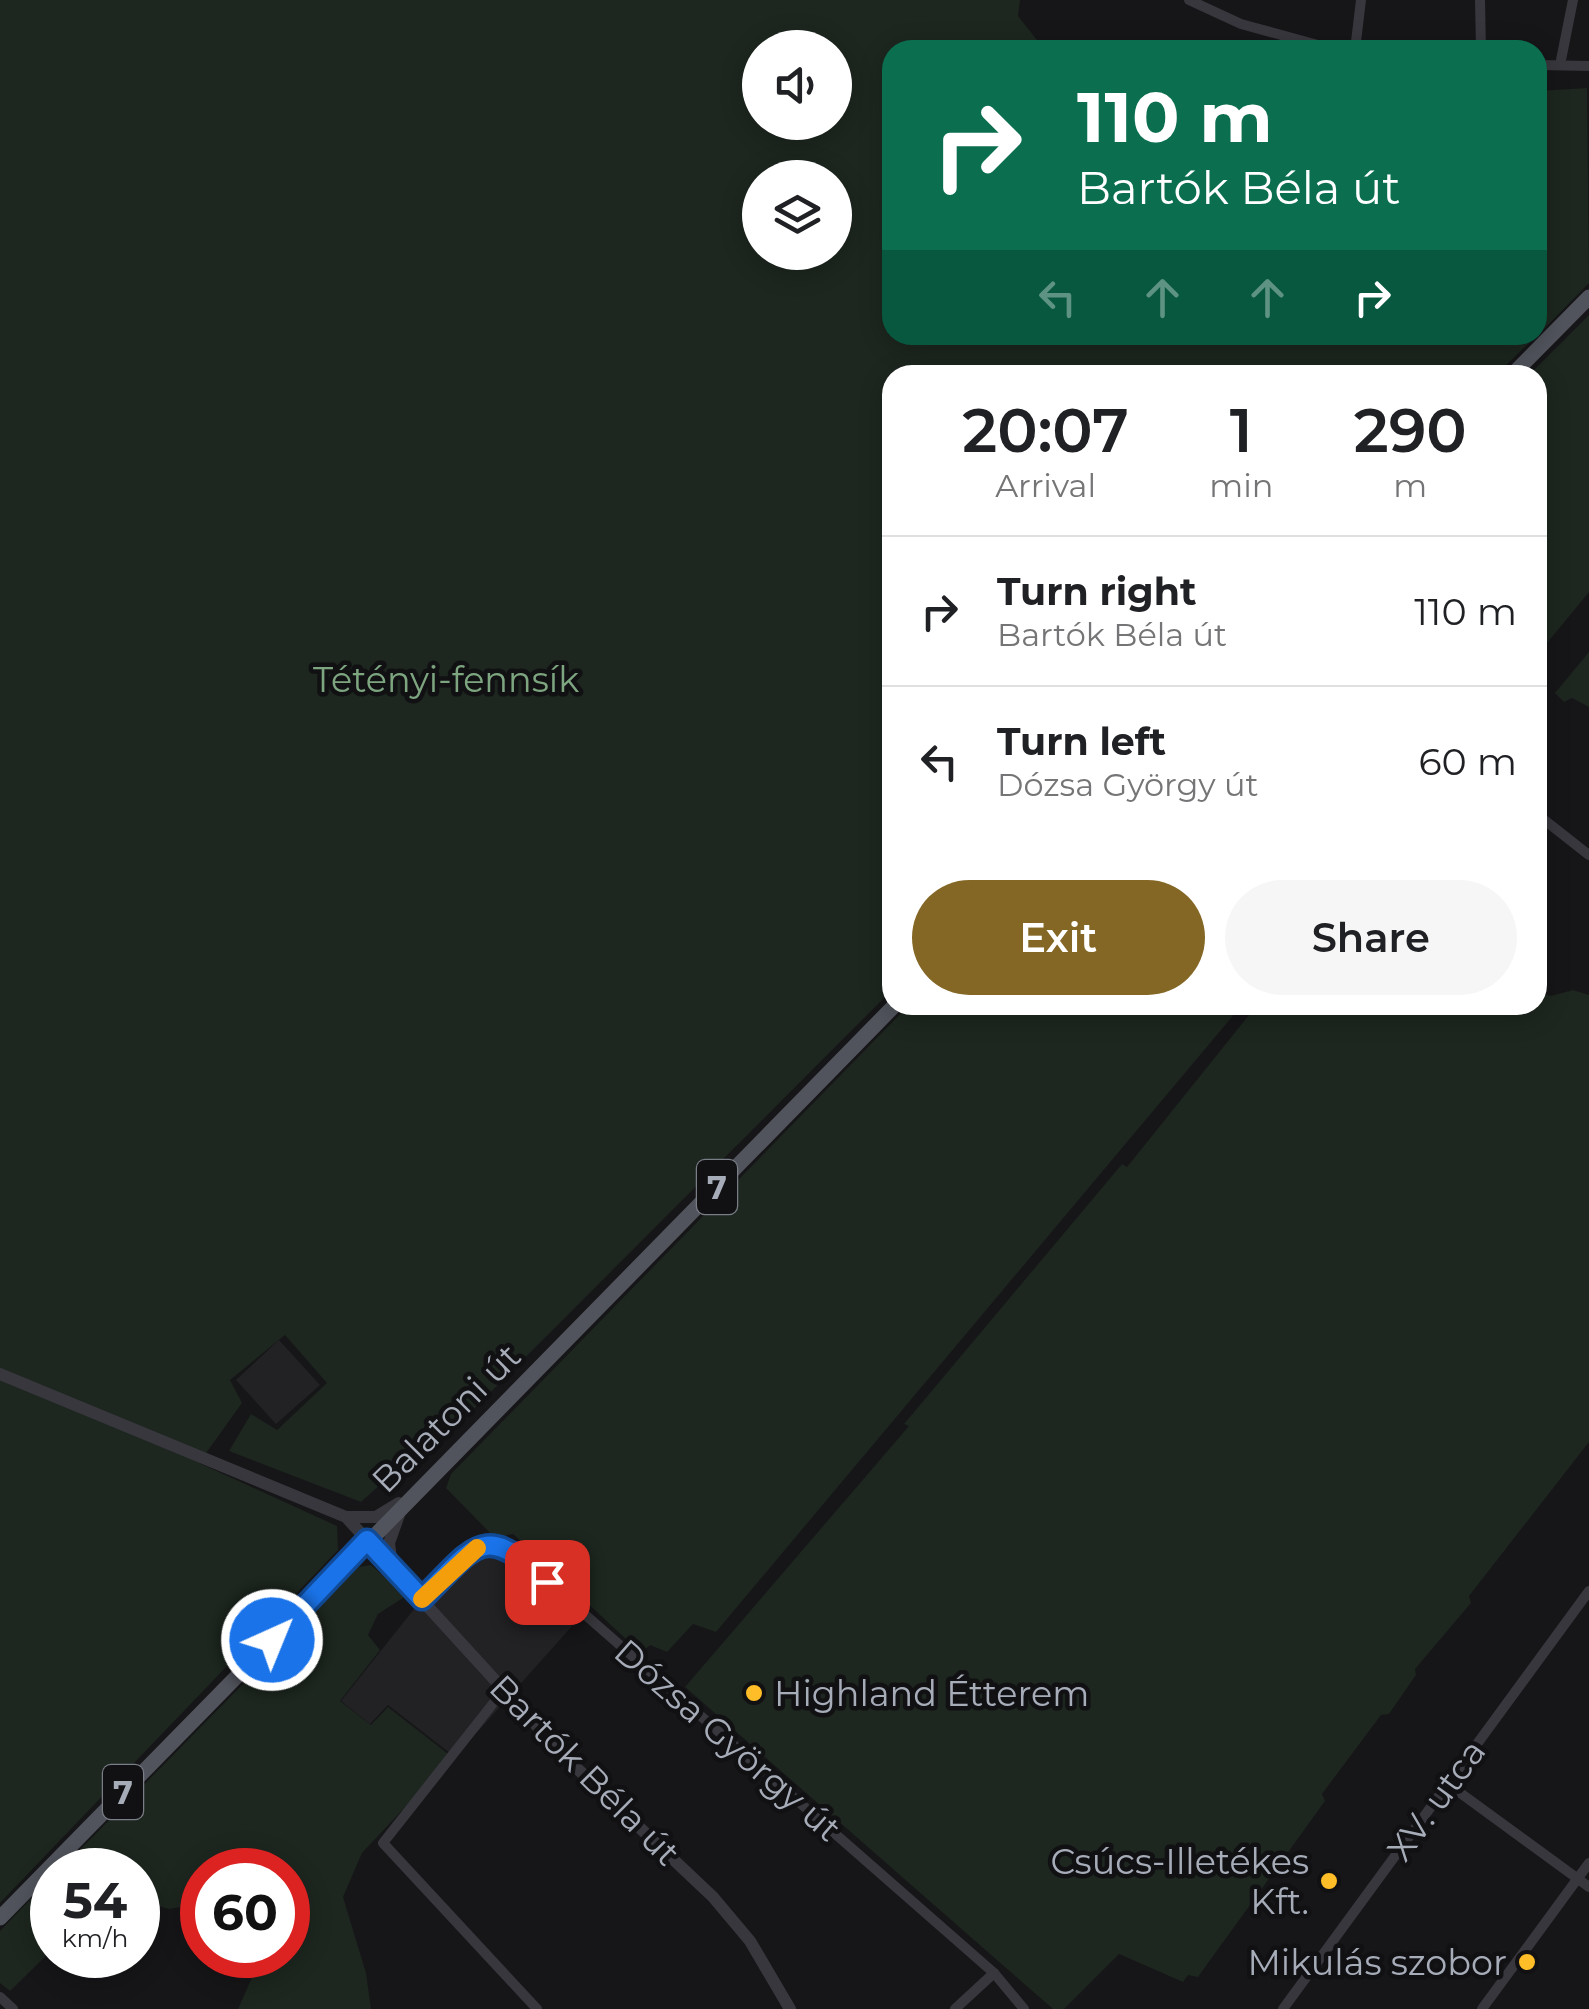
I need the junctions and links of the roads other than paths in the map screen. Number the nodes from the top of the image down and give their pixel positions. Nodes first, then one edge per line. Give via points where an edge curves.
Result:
1 (1189, 0) edge
2 (1361, 0) edge
3 (1480, 0) edge
4 (1574, 0) edge
5 (1299, 40) edge
6 (1355, 40) edge
7 (1482, 40) edge
8 (1547, 65) edge
9 (1560, 65) junction
10 (1589, 66) edge
11 (1589, 297) edge
12 (1547, 340) edge
13 (1542, 345) edge
14 (1522, 365) edge
15 (1547, 822) edge
16 (1589, 856) edge
17 (885, 1015) edge
18 (0, 1374) edge
19 (407, 1498) junction
20 (346, 1517) junction
21 (367, 1540) junction
22 (393, 1567) junction
23 (1589, 1591) edge
24 (422, 1599) junction
25 (506, 1696) junction
26 (1448, 1784) junction
27 (1589, 1863) edge
28 (1578, 1878) junction
29 (1589, 1887) edge
30 (0, 1918) edge
31 (994, 1973) junction
32 (0, 1997) edge
33 (13, 2009) edge
34 (537, 2009) edge
35 (790, 2009) edge
36 (955, 2009) edge
37 (1024, 2009) edge
38 (1283, 2009) edge
39 (1482, 2009) edge

1 - 5 street
2 - 6 street
3 - 7 street
4 - 9 street
8 - 9 street
9 - 10 street
11 - 12 main road
13 - 14 main road
15 - 16 street
17 - 19 main road, Balatoni út / 7
18 - 20 street
19 - 20 street via 376,1517
19 - 21 main road, Balatoni út / 7
19 - 22 street via 389,1542
20 - 21 street
21 - 22 street, Bartók Béla út
21 - 30 main road, Balatoni út / 7
22 - 24 street, Bartók Béla út
23 - 26 street, XV. utca
24 - 25 street, Bartók Béla út
24 - 31 street, Dózsa György út via 473,1550 509,1548
25 - 34 street via 495,1701 383,1843
25 - 35 street, Bartók Béla út via 713,1897 750,1941
26 - 28 street
26 - 38 street, XV. utca
27 - 28 street
28 - 29 street
28 - 39 street
31 - 36 street
31 - 37 street, Dózsa György út
32 - 33 street

